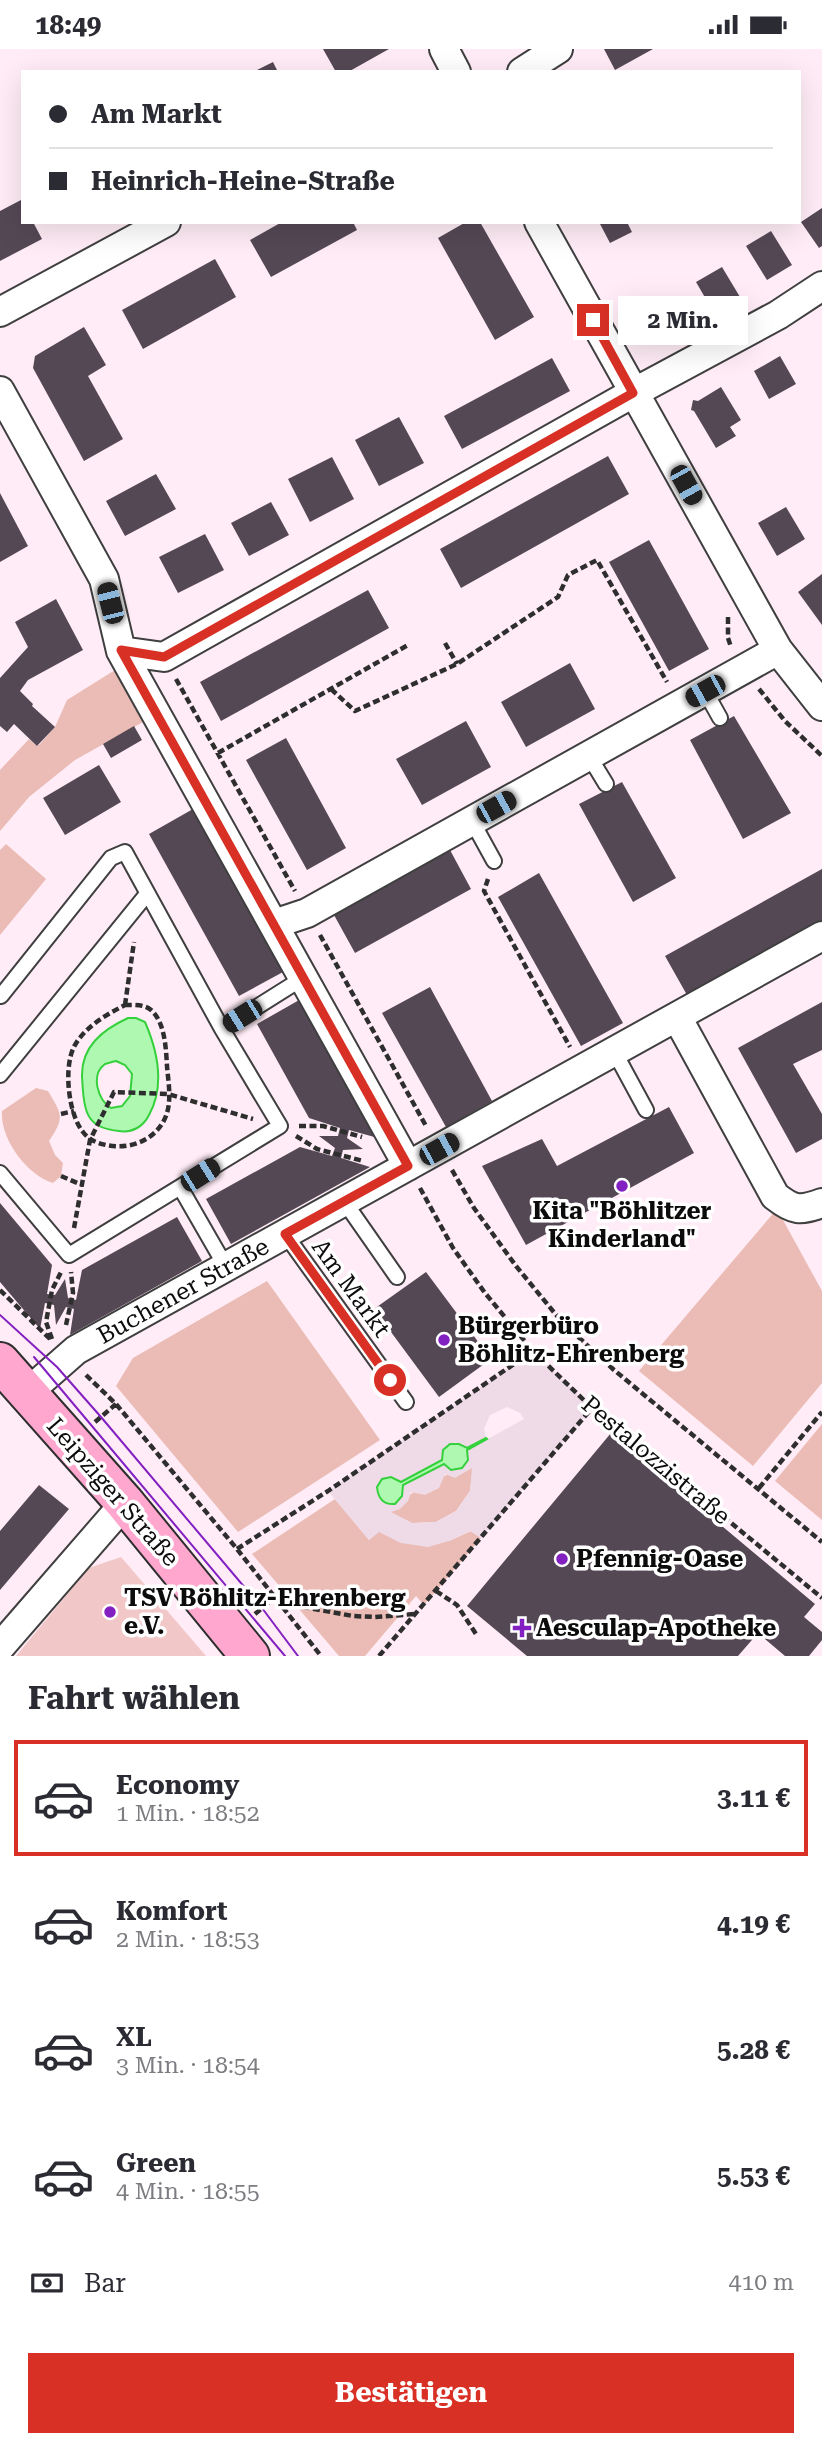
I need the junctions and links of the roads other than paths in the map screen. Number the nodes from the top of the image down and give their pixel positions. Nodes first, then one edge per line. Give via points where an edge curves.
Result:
1 (558, 49) edge
2 (525, 70) edge
3 (162, 224) edge
4 (540, 224) edge
5 (822, 286) edge
6 (0, 312) edge
7 (0, 391) edge
8 (633, 393) junction
9 (121, 650) junction
10 (778, 650) junction
11 (705, 691) junction
12 (822, 706) edge
13 (720, 718) dead end
14 (589, 756) junction
15 (606, 784) dead end
16 (472, 821) junction
17 (494, 862) road end
18 (143, 898) junction
19 (274, 924) junction
20 (822, 936) edge
21 (303, 978) junction
22 (1, 996) edge
23 (677, 1017) junction
24 (222, 1029) junction
25 (614, 1051) junction
26 (0, 1075) edge
27 (646, 1110) dead end
28 (408, 1166) junction
29 (0, 1174) edge
30 (180, 1187) junction
31 (344, 1201) junction
32 (822, 1203) edge
33 (285, 1234) junction
34 (226, 1267) junction
35 (397, 1277) dead end
36 (0, 1362) edge
37 (27, 1393) junction
38 (406, 1402) dead end
39 (125, 1503) junction
40 (0, 1647) edge
41 (250, 1656) edge

1 - 2 street
3 - 6 street
4 - 8 street
5 - 8 street via 778,315
7 - 9 street via 104,579
8 - 9 street via 164,657
8 - 10 street
9 - 19 street
10 - 11 street
10 - 12 street
11 - 13 lane
11 - 14 street
14 - 15 lane
14 - 16 street
16 - 17 lane
16 - 19 street via 307,913
18 - 22 lane via 125,852 111,858
18 - 24 lane
18 - 26 lane
19 - 21 street
20 - 23 street, Buchener Straße
21 - 24 lane
21 - 28 street
23 - 25 street, Buchener Straße
23 - 32 street via 775,1196 789,1208 806,1209
24 - 30 lane via 280,1126
25 - 27 lane
25 - 28 street, Buchener Straße
28 - 31 street, Buchener Straße
29 - 30 lane via 69,1255
30 - 34 lane
31 - 33 street, Buchener Straße
31 - 35 lane
33 - 34 street, Buchener Straße
33 - 38 lane, Am Markt
34 - 37 street, Buchener Straße via 76,1350 60,1349
36 - 37 street, Leipziger Straße
37 - 39 street, Leipziger Straße
39 - 40 street
39 - 41 street, Leipziger Straße

